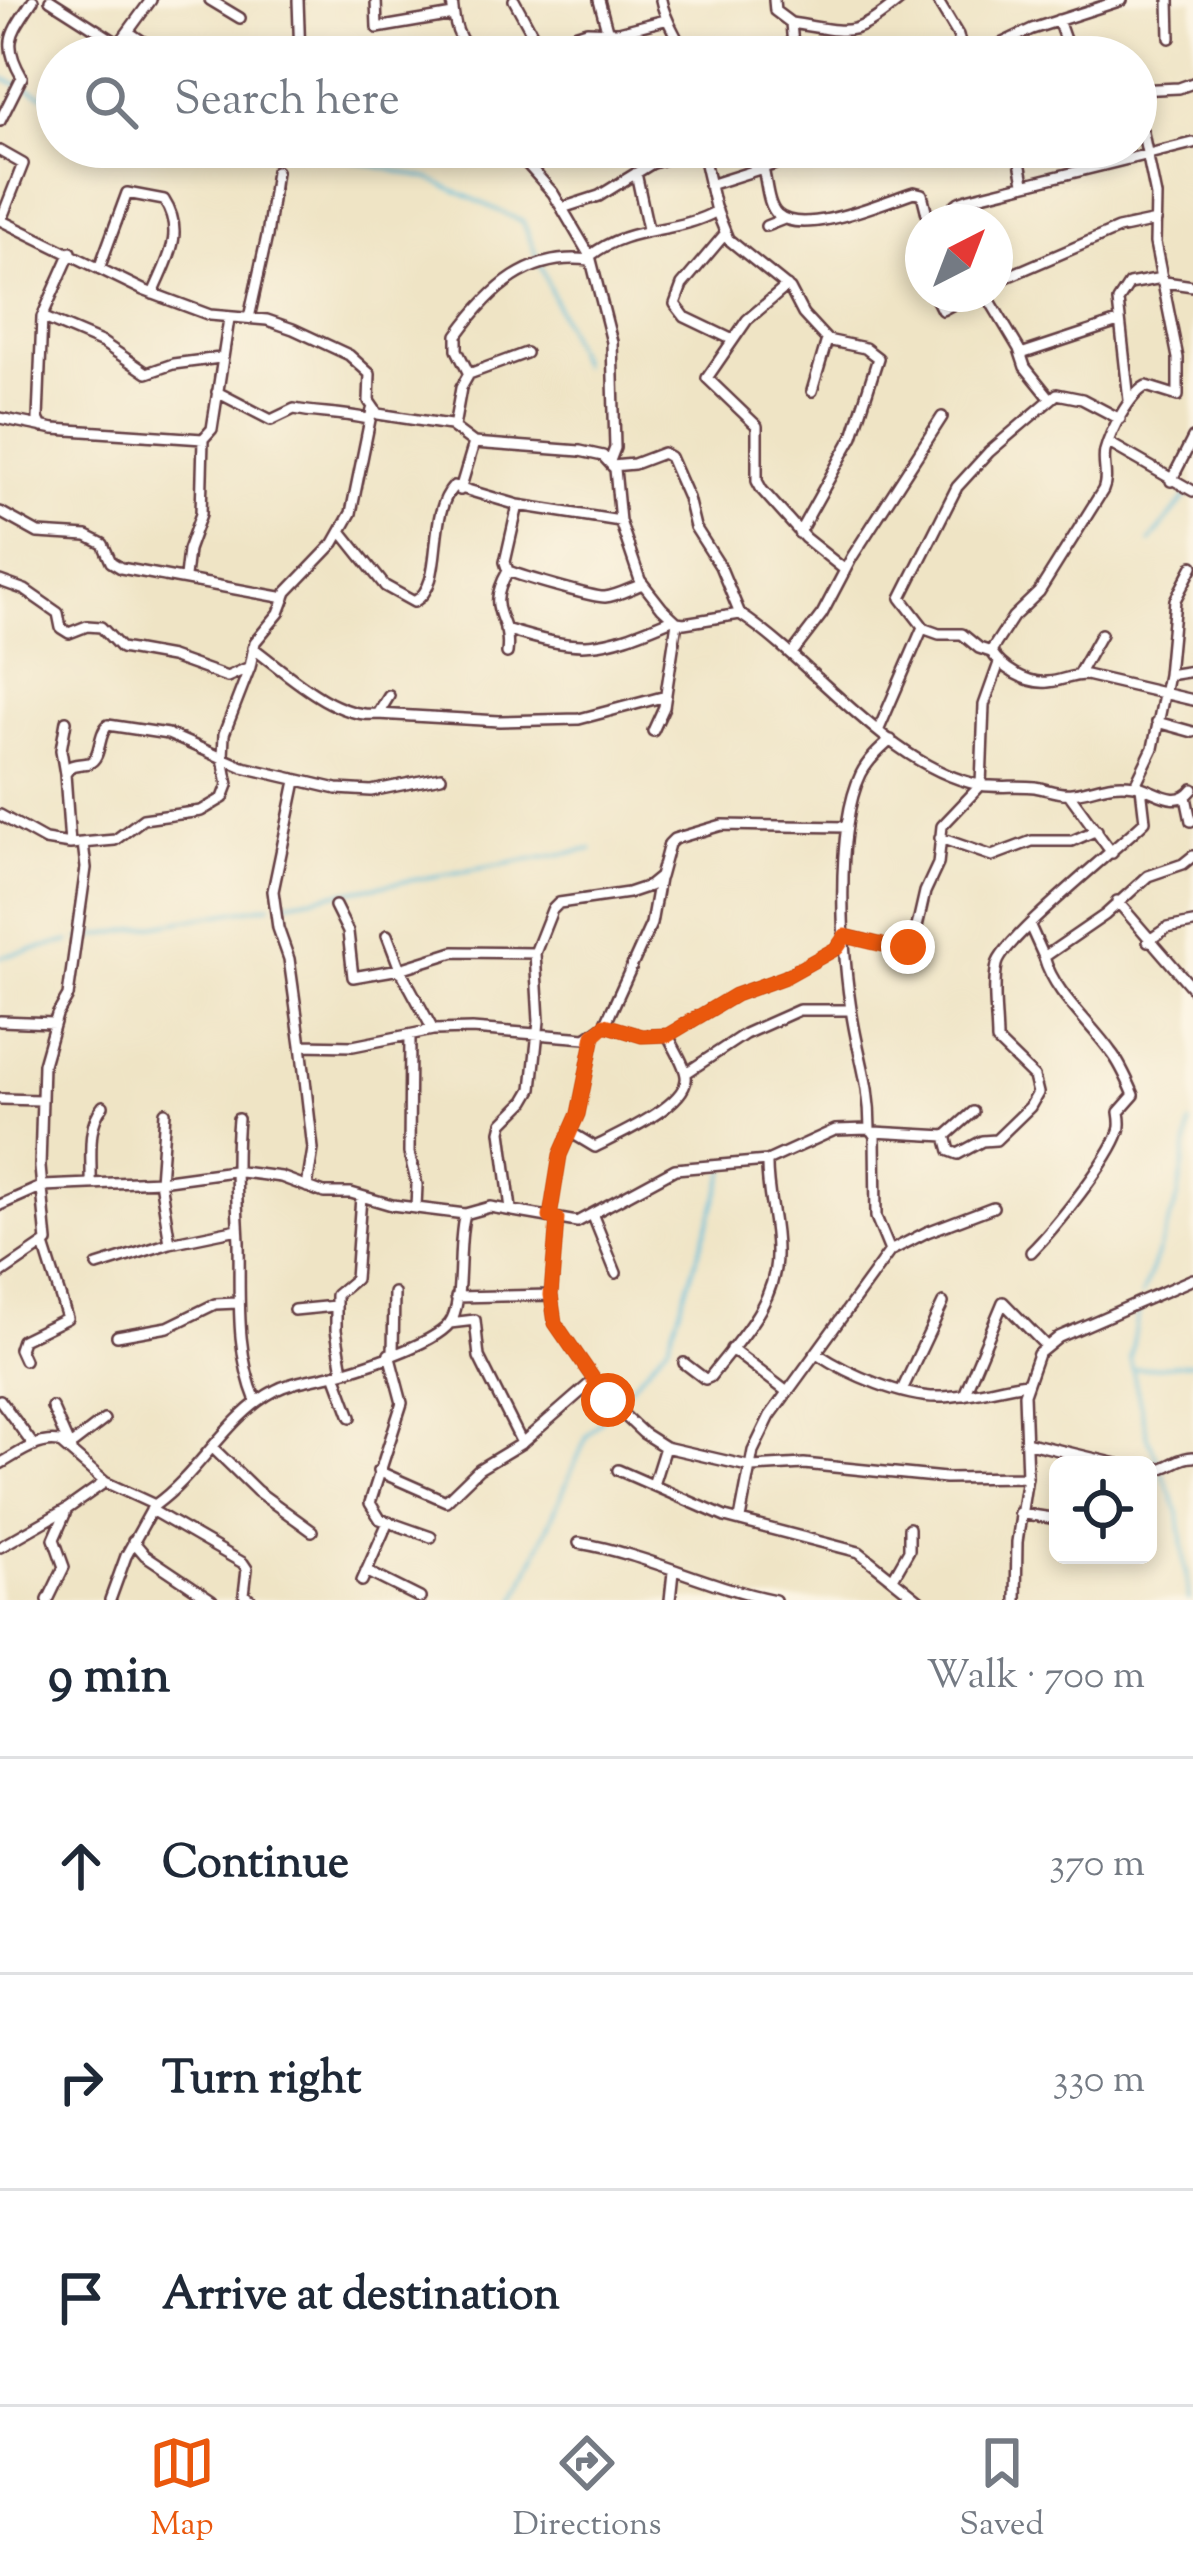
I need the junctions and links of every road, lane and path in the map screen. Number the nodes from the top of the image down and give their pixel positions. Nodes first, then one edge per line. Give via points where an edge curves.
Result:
1 (33, 0) edge
2 (50, 0) edge
3 (151, 0) edge
4 (210, 0) edge
5 (298, 0) edge
6 (376, 0) edge
7 (452, 0) edge
8 (514, 0) edge
9 (599, 0) edge
10 (661, 0) edge
11 (774, 0) edge
12 (900, 0) edge
13 (937, 0) edge
14 (1122, 0) edge
15 (1169, 0) edge
16 (453, 15) junction
17 (240, 18) dead end
18 (665, 20) junction
19 (1058, 20) junction
20 (790, 23) junction
21 (605, 31) junction
22 (130, 33) junction
23 (106, 36) edge
24 (127, 36) edge
25 (134, 36) edge
26 (299, 36) edge
27 (459, 36) edge
28 (536, 36) edge
29 (569, 36) edge
30 (607, 36) edge
31 (679, 36) edge
32 (792, 36) edge
33 (954, 36) edge
34 (1023, 36) edge
35 (1064, 36) edge
36 (1170, 38) dead end
37 (1193, 83) edge
38 (1157, 89) edge
39 (0, 121) edge
40 (1193, 143) edge
41 (0, 151) edge
42 (1157, 152) edge
43 (529, 168) edge
44 (648, 168) edge
45 (705, 168) edge
46 (767, 168) edge
47 (1021, 168) edge
48 (1086, 168) edge
49 (1151, 168) edge
50 (763, 170) junction
51 (276, 171) dead end
52 (636, 173) junction
53 (1024, 182) junction
54 (709, 185) junction
55 (926, 204) edge
56 (955, 204) edge
57 (562, 208) junction
58 (717, 211) junction
59 (784, 219) junction
60 (0, 220) edge
61 (1156, 221) junction
62 (766, 226) dead end
63 (648, 230) junction
64 (725, 234) junction
65 (71, 252) junction
66 (590, 258) junction
67 (100, 266) junction
68 (1013, 274) edge
69 (1164, 280) junction
70 (787, 286) junction
71 (1193, 286) edge
72 (153, 294) junction
73 (996, 312) edge
74 (42, 317) junction
75 (249, 318) junction
76 (229, 319) junction
77 (1118, 322) junction
78 (731, 339) junction
79 (827, 340) junction
80 (526, 353) dead end
81 (1021, 354) junction
82 (220, 358) junction
83 (1179, 372) junction
84 (469, 374) junction
85 (1193, 374) edge
86 (812, 391) dead end
87 (218, 392) junction
88 (1051, 398) junction
89 (1129, 400) junction
90 (370, 415) junction
91 (942, 417) dead end
92 (0, 418) edge
93 (1120, 419) junction
94 (41, 427) junction
95 (454, 427) junction
96 (1193, 438) edge
97 (203, 439) junction
98 (474, 443) junction
99 (1109, 443) junction
100 (611, 464) junction
101 (1171, 482) junction
102 (460, 490) junction
103 (1189, 490) edge
104 (518, 505) junction
105 (0, 512) edge
106 (620, 521) junction
107 (341, 531) junction
108 (799, 533) junction
109 (1193, 566) edge
110 (844, 570) junction
111 (508, 571) junction
112 (185, 577) junction
113 (0, 581) edge
114 (643, 584) junction
115 (284, 598) junction
116 (740, 614) junction
117 (675, 621) junction
118 (923, 627) junction
119 (505, 629) junction
120 (1101, 634) dead end
121 (253, 648) junction
122 (793, 652) junction
123 (991, 652) junction
124 (507, 653) dead end
125 (999, 663) junction
126 (250, 667) junction
127 (1193, 671) edge
128 (1078, 675) junction
129 (1168, 675) junction
130 (1164, 694) junction
131 (389, 696) dead end
132 (666, 696) junction
133 (1193, 700) edge
134 (378, 714) junction
135 (66, 722) dead end
136 (1157, 722) junction
137 (879, 729) junction
138 (653, 731) dead end
139 (1193, 732) edge
140 (891, 740) junction
141 (223, 758) junction
142 (65, 775) junction
143 (441, 778) dead end
144 (296, 781) junction
145 (981, 785) junction
146 (1138, 786) junction
147 (1190, 793) edge
148 (1070, 794) junction
149 (0, 814) edge
150 (1192, 823) edge
151 (848, 827) junction
152 (1096, 830) junction
153 (940, 838) junction
154 (77, 843) junction
155 (1112, 853) junction
156 (1193, 856) edge
157 (660, 877) junction
158 (1118, 902) junction
159 (335, 906) dead end
160 (1193, 923) edge
161 (1030, 926) junction
162 (387, 935) dead end
163 (845, 936) junction
164 (1148, 941) junction
165 (535, 953) junction
166 (1044, 957) junction
167 (400, 969) junction
168 (1193, 989) edge
169 (851, 1010) junction
170 (0, 1021) edge
171 (55, 1023) junction
172 (605, 1025) junction
173 (433, 1030) junction
174 (537, 1033) junction
175 (410, 1035) junction
176 (594, 1035) junction
177 (668, 1035) junction
178 (301, 1045) junction
179 (686, 1073) junction
180 (1, 1096) edge
181 (41, 1100) junction
182 (103, 1106) dead end
183 (166, 1112) dead end
184 (973, 1112) dead end
185 (238, 1119) dead end
186 (872, 1130) junction
187 (570, 1132) junction
188 (946, 1136) junction
189 (767, 1161) junction
190 (233, 1171) junction
191 (160, 1180) junction
192 (91, 1184) junction
193 (43, 1186) junction
194 (308, 1187) junction
195 (362, 1197) junction
196 (0, 1205) edge
197 (416, 1207) junction
198 (993, 1207) dead end
199 (511, 1209) junction
200 (465, 1214) junction
201 (592, 1216) junction
202 (554, 1218) junction
203 (238, 1228) junction
204 (170, 1243) junction
205 (44, 1245) junction
206 (890, 1251) junction
207 (1031, 1252) dead end
208 (97, 1266) dead end
209 (616, 1273) dead end
210 (0, 1274) edge
211 (1193, 1279) edge
212 (394, 1293) dead end
213 (551, 1295) junction
214 (456, 1297) junction
215 (237, 1303) junction
216 (943, 1303) dead end
217 (335, 1306) junction
218 (294, 1310) dead end
219 (450, 1323) junction
220 (117, 1336) dead end
221 (1046, 1346) junction
222 (731, 1349) junction
223 (391, 1354) junction
224 (818, 1354) junction
225 (24, 1360) dead end
226 (684, 1363) dead end
227 (339, 1373) junction
228 (593, 1381) junction
229 (1026, 1383) junction
230 (902, 1390) junction
231 (786, 1391) junction
232 (964, 1395) junction
233 (0, 1400) edge
234 (256, 1401) junction
235 (52, 1407) dead end
236 (351, 1418) dead end
237 (104, 1420) dead end
238 (1025, 1442) junction
239 (522, 1443) junction
240 (34, 1445) junction
241 (665, 1447) junction
242 (71, 1448) junction
243 (214, 1449) junction
244 (1083, 1456) edge
245 (1193, 1457) edge
246 (0, 1464) edge
247 (752, 1467) junction
248 (618, 1470) dead end
249 (1157, 1470) edge
250 (378, 1471) junction
251 (1027, 1477) junction
252 (105, 1482) junction
253 (653, 1485) junction
254 (153, 1508) junction
255 (67, 1509) junction
256 (1019, 1513) junction
257 (1049, 1518) edge
258 (740, 1520) junction
259 (388, 1522) junction
260 (910, 1528) dead end
261 (312, 1532) dead end
262 (431, 1537) dead end
263 (133, 1541) junction
264 (579, 1544) dead end
265 (0, 1547) edge
266 (673, 1572) junction
267 (893, 1578) junction
268 (192, 1587) junction
269 (420, 1598) edge
270 (48, 1600) edge
271 (110, 1600) edge
272 (188, 1600) edge
273 (212, 1600) edge
274 (251, 1600) edge
275 (670, 1600) edge
276 (775, 1600) edge
277 (919, 1600) edge
278 (1016, 1600) edge

1 - 39 street via 9,41 22,77
2 - 23 street
3 - 22 street
4 - 17 street
5 - 26 street
6 - 16 street via 376,28
7 - 16 street
8 - 28 street
9 - 21 street
10 - 18 street
11 - 20 street
12 - 20 street via 850,32
13 - 33 street
14 - 19 street
15 - 36 street
16 - 27 street
18 - 21 street
18 - 31 street
19 - 34 street
19 - 35 street
20 - 32 street
21 - 29 street
21 - 30 street
22 - 24 street
22 - 25 street
37 - 38 street
40 - 42 street
41 - 60 street via 22,164
43 - 57 street
44 - 52 street
45 - 54 street
46 - 50 street
47 - 53 street
48 - 53 street
49 - 61 street
50 - 54 street
50 - 59 street via 774,211
51 - 75 street
52 - 57 street
52 - 63 street
53 - 56 street
54 - 58 street
55 - 59 street via 914,191 832,220
57 - 66 street
58 - 63 street
58 - 64 street
59 - 62 street
60 - 65 street
61 - 68 street
61 - 69 street
63 - 66 street
64 - 70 street
64 - 78 street via 675,304
65 - 67 street
65 - 74 street
66 - 84 street via 539,262 500,288 458,335
66 - 100 street via 612,342
67 - 72 street
67 - 72 street via 127,193 164,200 175,231
69 - 71 street
69 - 77 street via 1129,284
69 - 83 street
70 - 78 street
70 - 79 street
72 - 76 street
73 - 81 street
74 - 82 street via 147,373
74 - 94 street
75 - 76 street
75 - 90 street via 293,329 366,367
76 - 82 street
77 - 81 street
77 - 89 street
78 - 108 street via 707,377 757,426 758,481
79 - 86 street
79 - 108 street via 878,358 853,436
80 - 84 street
81 - 88 street
82 - 87 street
83 - 85 street
83 - 89 street via 1183,398 1146,386
84 - 95 street
87 - 90 street via 271,420 294,409
87 - 97 street
88 - 93 street via 1082,398
88 - 118 street via 957,487 901,598
89 - 93 street
90 - 95 street
90 - 107 street
91 - 110 street
92 - 94 street
93 - 99 street
94 - 97 street
95 - 98 street
96 - 101 street
97 - 112 street via 201,514
98 - 100 street via 580,451
98 - 102 street
99 - 101 street
99 - 123 street via 1103,490
100 - 106 street
100 - 116 street via 670,457
101 - 103 street
102 - 104 street
102 - 107 street via 454,486 442,500 431,580 418,602 393,594
104 - 106 street
104 - 111 street
105 - 112 street via 38,533 87,536 121,568
106 - 114 street
107 - 115 street
108 - 110 street
109 - 129 street via 1175,600
110 - 122 street
111 - 114 street via 588,596
111 - 119 street via 496,606
112 - 115 street
113 - 126 street via 58,613 69,633 100,627 121,648 227,677
114 - 117 street
115 - 121 street
116 - 117 street
116 - 122 street
117 - 119 street via 616,643 558,646
117 - 132 street
118 - 123 street via 962,634
118 - 137 street
119 - 124 street
120 - 128 street
121 - 126 street
121 - 134 street via 334,703
122 - 137 street
123 - 125 street
125 - 128 street via 1021,678
125 - 145 street via 983,705
126 - 141 street
127 - 129 street
128 - 130 street
129 - 130 street
130 - 133 street
130 - 136 street
131 - 134 street
132 - 134 street via 579,719
132 - 138 street
135 - 142 street
136 - 139 street
136 - 146 street
137 - 140 street
140 - 145 street
140 - 151 street via 861,773
141 - 142 street via 168,734 108,725 91,763
141 - 144 street
141 - 154 street via 229,785 211,808 151,817 115,840
142 - 154 street
143 - 144 street via 371,791
144 - 178 street via 273,891
145 - 148 street
145 - 153 street
146 - 147 street via 1174,800
146 - 148 street via 1099,784
146 - 155 street via 1145,821
147 - 150 street
148 - 152 street
149 - 154 street via 45,840
151 - 157 street via 722,825 674,839
151 - 163 street
152 - 153 street via 992,856
152 - 155 street
153 - 163 street via 908,947
154 - 171 street via 86,868 68,996
155 - 161 street
156 - 158 street via 1148,876
157 - 165 street via 641,890 559,903
157 - 172 street via 651,924
158 - 164 street
158 - 166 street
159 - 167 street via 348,932 353,976
160 - 164 street
161 - 166 street
161 - 188 street via 997,962 997,1034 1040,1088 996,1140 958,1154
162 - 167 street
163 - 169 street
163 - 177 street via 837,948
164 - 168 street
165 - 167 street via 454,952
165 - 174 street
166 - 207 street via 1134,1095 1119,1112 1121,1129 1110,1148
167 - 173 street
169 - 179 street via 799,1010
169 - 186 street
170 - 171 street
171 - 181 street
172 - 176 street
172 - 177 street
173 - 174 street
173 - 175 street
174 - 176 street
174 - 199 street via 532,1089 501,1131
175 - 178 street
175 - 197 street
176 - 187 street
177 - 179 street
178 - 194 street via 313,1149
179 - 187 street via 673,1103 599,1146
180 - 181 street
181 - 193 street
182 - 192 street via 92,1130
183 - 191 street
184 - 188 street
185 - 190 street
186 - 188 street
186 - 189 street via 835,1130
186 - 206 street via 876,1217
187 - 202 street
189 - 201 street via 675,1169
189 - 222 street via 774,1276 763,1308
190 - 191 street
190 - 194 street
190 - 203 street
191 - 192 street
191 - 204 street
192 - 193 street
193 - 196 street
193 - 205 street
194 - 195 street
195 - 197 street
195 - 217 street via 355,1279
197 - 200 street
198 - 206 street
199 - 200 street
199 - 202 street
200 - 214 street
201 - 202 street
201 - 209 street
202 - 213 street
203 - 204 street
203 - 215 street
204 - 208 street
205 - 210 street
205 - 225 street via 68,1318 22,1340
206 - 224 street
211 - 221 street
212 - 223 street
213 - 214 street
213 - 228 street via 555,1323
214 - 219 street
215 - 220 street
215 - 234 street via 243,1369
216 - 230 street
217 - 218 street
217 - 227 street
219 - 223 street
219 - 239 street via 475,1320 479,1357
221 - 229 street
221 - 232 street via 1004,1302
222 - 226 street via 708,1379
222 - 231 street
223 - 227 street
223 - 250 street via 402,1403
224 - 230 street
224 - 231 street
227 - 234 street
227 - 236 street
228 - 239 street
228 - 241 street
229 - 232 street
229 - 238 street
230 - 232 street
231 - 247 street
233 - 240 street
234 - 243 street
235 - 242 street
237 - 242 street
238 - 244 street
238 - 251 street
239 - 250 street via 446,1501
240 - 242 street
240 - 246 street
241 - 247 street
241 - 253 street
242 - 252 street
243 - 254 street
243 - 261 street
245 - 249 street
247 - 251 street
247 - 258 street
248 - 253 street
250 - 259 street via 370,1503
251 - 256 street
252 - 254 street
252 - 255 street
253 - 258 street
254 - 263 street
254 - 274 street via 243,1563
255 - 265 street
255 - 270 street via 54,1533 64,1567
256 - 257 street
256 - 278 street
258 - 267 street via 859,1552
259 - 262 street
259 - 269 street via 364,1576
260 - 267 street via 909,1550
263 - 268 street
263 - 271 street
264 - 266 street
266 - 275 street
266 - 276 street
267 - 277 street
268 - 272 street
268 - 273 street

